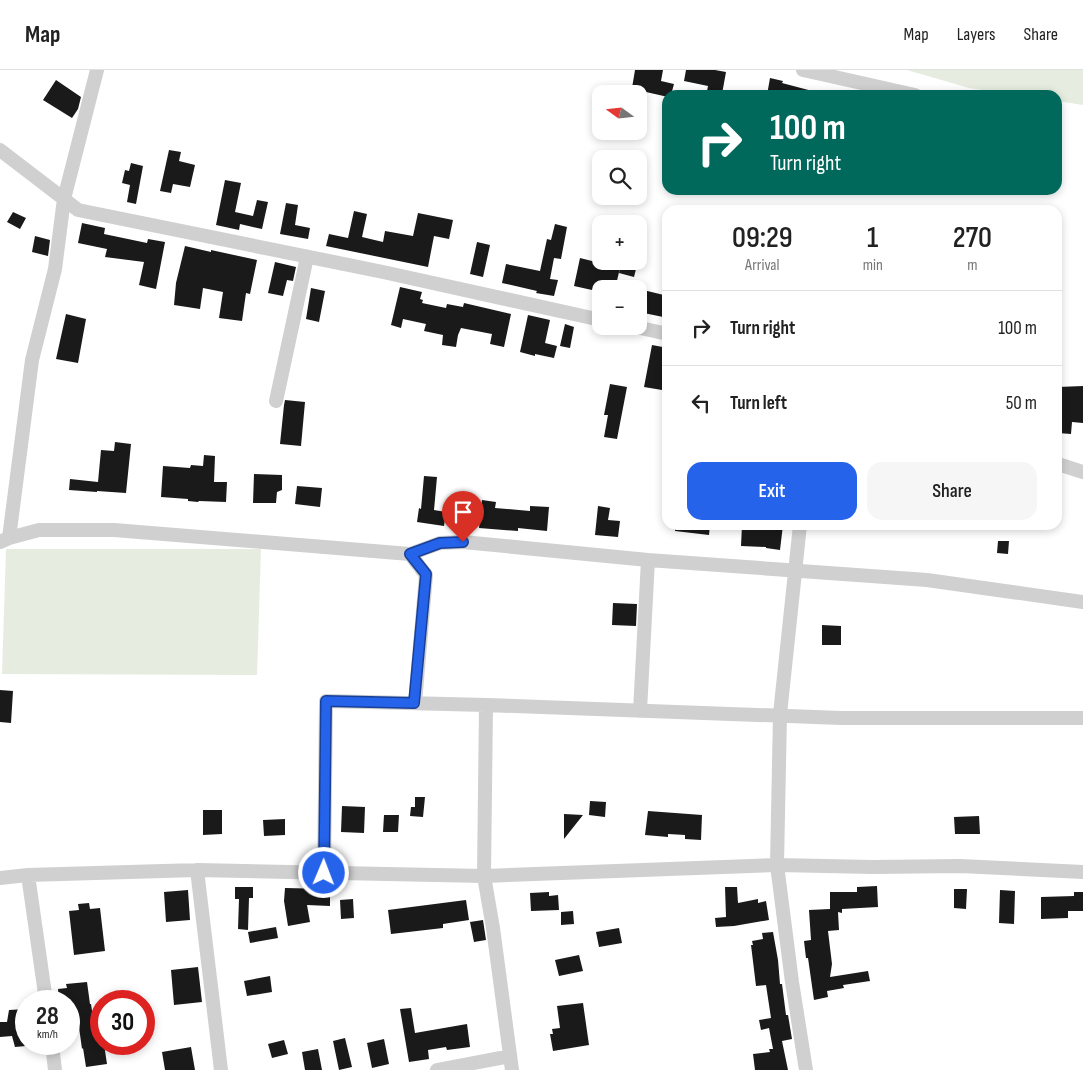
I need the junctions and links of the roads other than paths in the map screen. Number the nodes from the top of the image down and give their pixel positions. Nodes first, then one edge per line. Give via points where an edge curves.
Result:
1 (97, 70) edge
2 (803, 70) edge
3 (893, 90) edge
4 (0, 150) edge
5 (64, 199) junction
6 (307, 256) junction
7 (592, 318) edge
8 (647, 329) edge
9 (662, 333) edge
10 (276, 401) dead end
11 (1062, 465) edge
12 (1083, 472) edge
13 (799, 530) edge
14 (4, 540) edge
15 (410, 554) junction
16 (648, 560) junction
17 (795, 570) junction
18 (1083, 602) edge
19 (414, 703) junction
20 (486, 705) junction
21 (640, 711) junction
22 (780, 716) junction
23 (1083, 718) edge
24 (777, 865) junction
25 (197, 870) junction
26 (1083, 872) edge
27 (324, 873) junction
28 (28, 875) junction
29 (484, 876) junction
30 (0, 878) edge
31 (44, 990) edge
32 (54, 1055) edge
33 (511, 1063) edge
34 (56, 1070) edge
35 (221, 1070) edge
36 (436, 1070) edge
37 (806, 1070) edge

1 - 5 street
2 - 3 street
4 - 5 street
5 - 6 street via 78,210
5 - 14 street via 55,269 32,360
6 - 7 street
6 - 10 street
8 - 9 street
11 - 12 street
13 - 17 street
14 - 15 street via 38,530 114,530
15 - 16 street via 440,543 463,542
15 - 19 street via 426,574
16 - 17 street
16 - 21 street
17 - 18 street via 927,580
17 - 22 street
19 - 20 street
19 - 27 street via 326,701
20 - 21 street
20 - 29 street
21 - 22 street
22 - 23 street
22 - 24 street
24 - 26 street via 960,866
24 - 29 street
24 - 37 street
25 - 27 street
25 - 28 street
25 - 35 street
27 - 29 street
28 - 30 street
28 - 31 street
29 - 33 street
32 - 34 street
33 - 36 street

